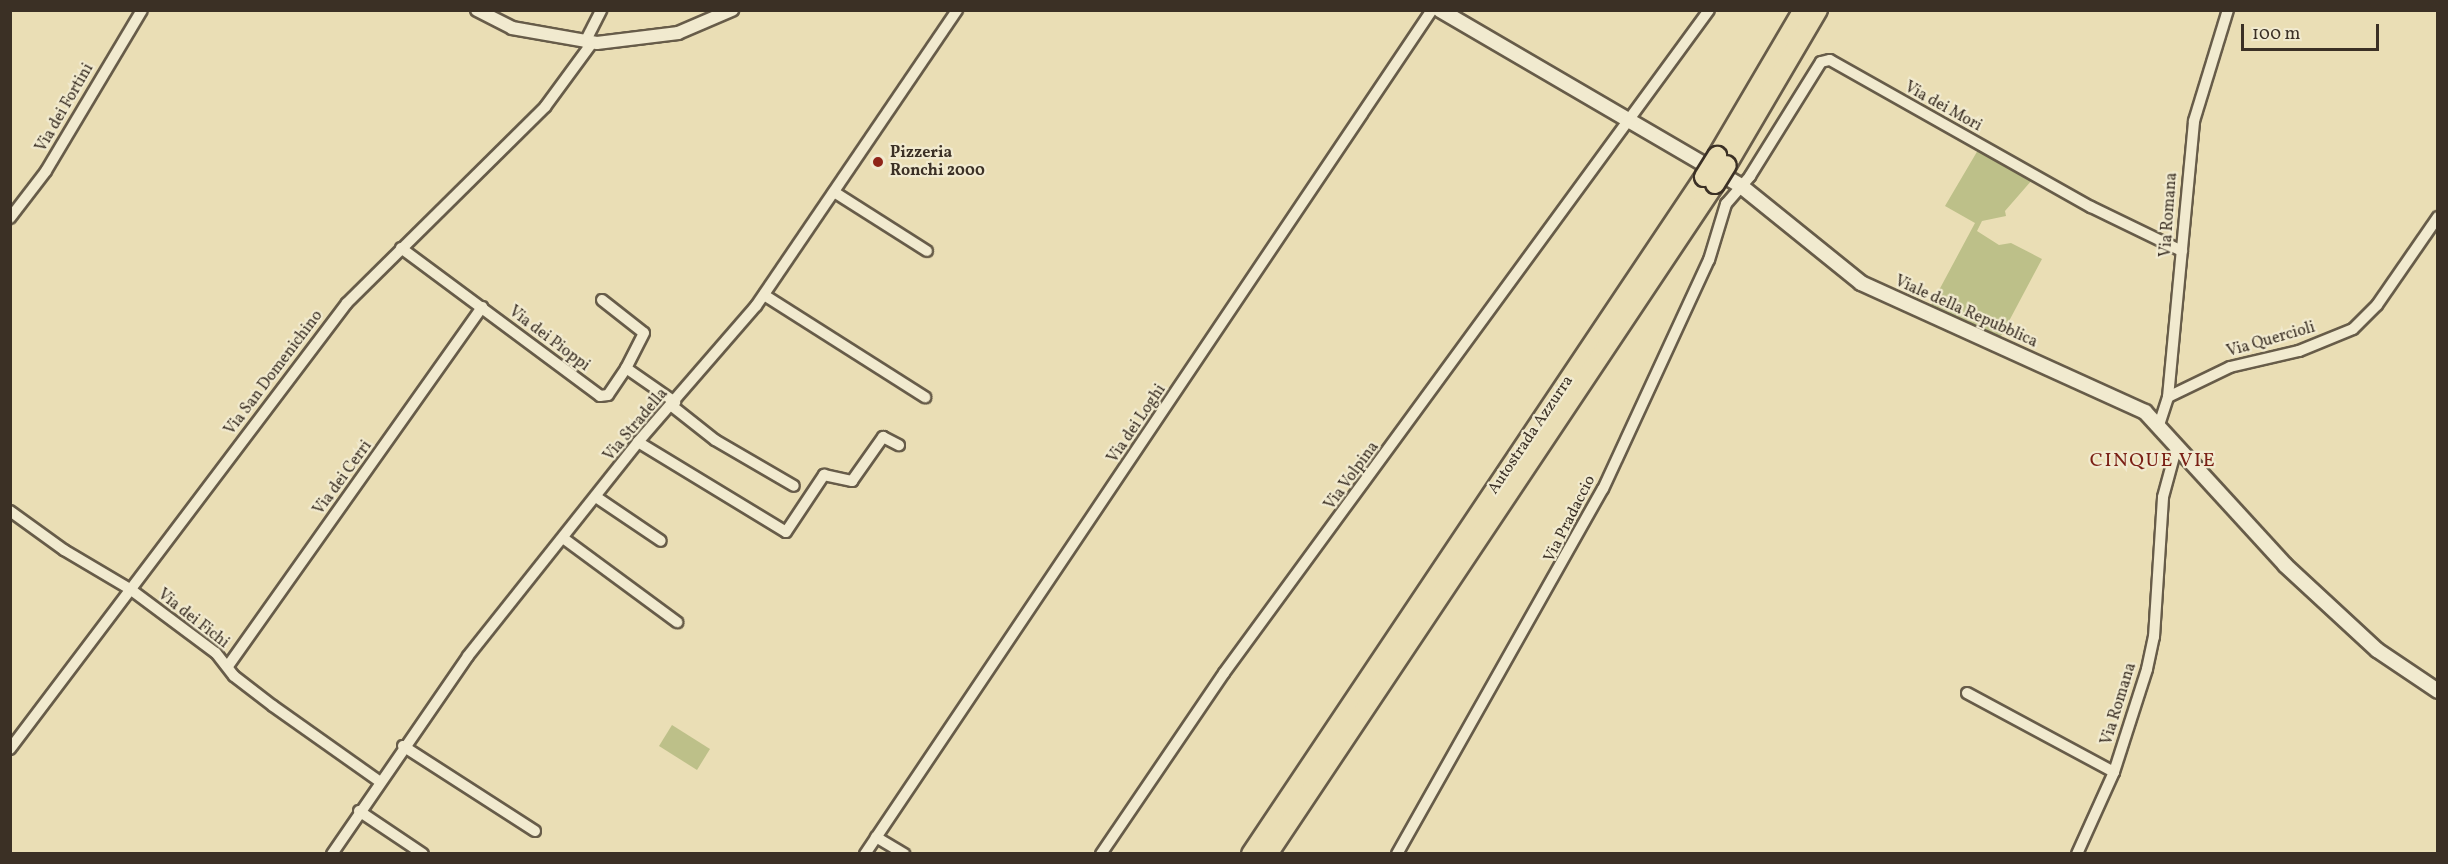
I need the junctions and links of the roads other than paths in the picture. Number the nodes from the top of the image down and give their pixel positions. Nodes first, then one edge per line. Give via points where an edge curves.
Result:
1 (142, 10) edge
2 (477, 10) edge
3 (601, 10) edge
4 (732, 10) edge
5 (957, 10) edge
6 (1432, 10) edge
7 (1440, 10) edge
8 (1709, 10) edge
9 (1803, 10) edge
10 (1818, 10) edge
11 (2228, 10) edge
12 (589, 42) junction
13 (1628, 118) junction
14 (1722, 161) junction
15 (1710, 181) junction
16 (1742, 186) junction
17 (834, 192) junction
18 (2438, 217) edge
19 (10, 218) edge
20 (401, 248) junction
21 (927, 251) dead end
22 (2181, 251) junction
23 (764, 295) junction
24 (602, 300) dead end
25 (482, 307) junction
26 (627, 368) junction
27 (2168, 397) junction
28 (925, 398) dead end
29 (674, 404) junction
30 (2159, 425) junction
31 (638, 442) junction
32 (899, 445) dead end
33 (2176, 449) junction
34 (794, 486) dead end
35 (596, 497) junction
36 (10, 511) edge
37 (563, 538) junction
38 (661, 541) dead end
39 (130, 589) junction
40 (677, 622) dead end
41 (228, 666) junction
42 (2438, 691) edge
43 (1967, 693) dead end
44 (403, 746) junction
45 (10, 749) edge
46 (2114, 772) junction
47 (379, 781) junction
48 (359, 811) junction
49 (536, 831) dead end
50 (876, 837) junction
51 (870, 852) edge
52 (332, 854) edge
53 (423, 854) edge
54 (904, 854) edge
55 (1101, 854) edge
56 (1251, 854) edge
57 (1268, 854) edge
58 (1397, 854) edge
59 (2077, 854) edge

1 - 19 street, Via dei Fortini via 46,171
2 - 12 street via 512,28
3 - 12 street, Via San Domenichino
4 - 12 street via 678,33
5 - 17 street, Via Stradella
6 - 50 street, Via dei Loghi
7 - 13 main road, Viale della Repubblica
8 - 13 street, Via Volpina
9 - 14 highway, Autostrada Azzurra
10 - 14 highway, Autostrada Azzurra
11 - 22 street, Via Romana via 2194,121
12 - 20 street, Via San Domenichino via 544,107
13 - 16 main road, Viale della Repubblica
13 - 55 street, Via Volpina via 1224,674
14 - 15 highway, Autostrada Azzurra, bridge
15 - 56 highway, Autostrada Azzurra
15 - 57 highway, Autostrada Azzurra
16 - 22 street, Via dei Mori via 1821,62 1830,60 2091,207
16 - 30 main road, Viale della Repubblica via 1838,268 1861,282 2126,401
16 - 58 street, Via Pradaccio via 1726,204 1709,260 1598,500
17 - 21 street
17 - 23 street, Via Stradella
18 - 27 street, Via Quercioli via 2378,305 2353,329 2299,351 2230,367
20 - 25 street, Via dei Pioppi
20 - 39 street, Via San Domenichino via 326,329
22 - 27 street, Via Romana
23 - 28 street
23 - 29 street, Via Stradella
24 - 26 street via 644,333
25 - 26 street, Via dei Pioppi via 600,396 608,394
25 - 41 street, Via dei Cerri
26 - 29 street
27 - 30 street, Via Romana
29 - 31 street, Via Stradella
29 - 34 street via 715,440
30 - 33 main road, Viale della Repubblica
31 - 32 street via 786,532 824,475 852,481 883,438
31 - 35 street, Via Stradella
33 - 42 main road, Viale della Repubblica via 2247,529 2342,619 2404,672
33 - 46 street, Via Romana via 2163,497 2154,637
35 - 37 street, Via Stradella
35 - 38 street
36 - 39 street, Via dei Fichi via 64,550
37 - 40 street
37 - 44 street, Via Stradella
39 - 41 street, Via dei Fichi
39 - 45 street, Via San Domenichino
41 - 47 street, Via dei Fichi via 273,706
43 - 46 street
44 - 47 street, Via Stradella
44 - 49 street
46 - 59 street, Via Romana
47 - 48 street, Via Stradella
48 - 52 street, Via Stradella
48 - 53 street
50 - 51 street, Via dei Loghi
50 - 54 street

